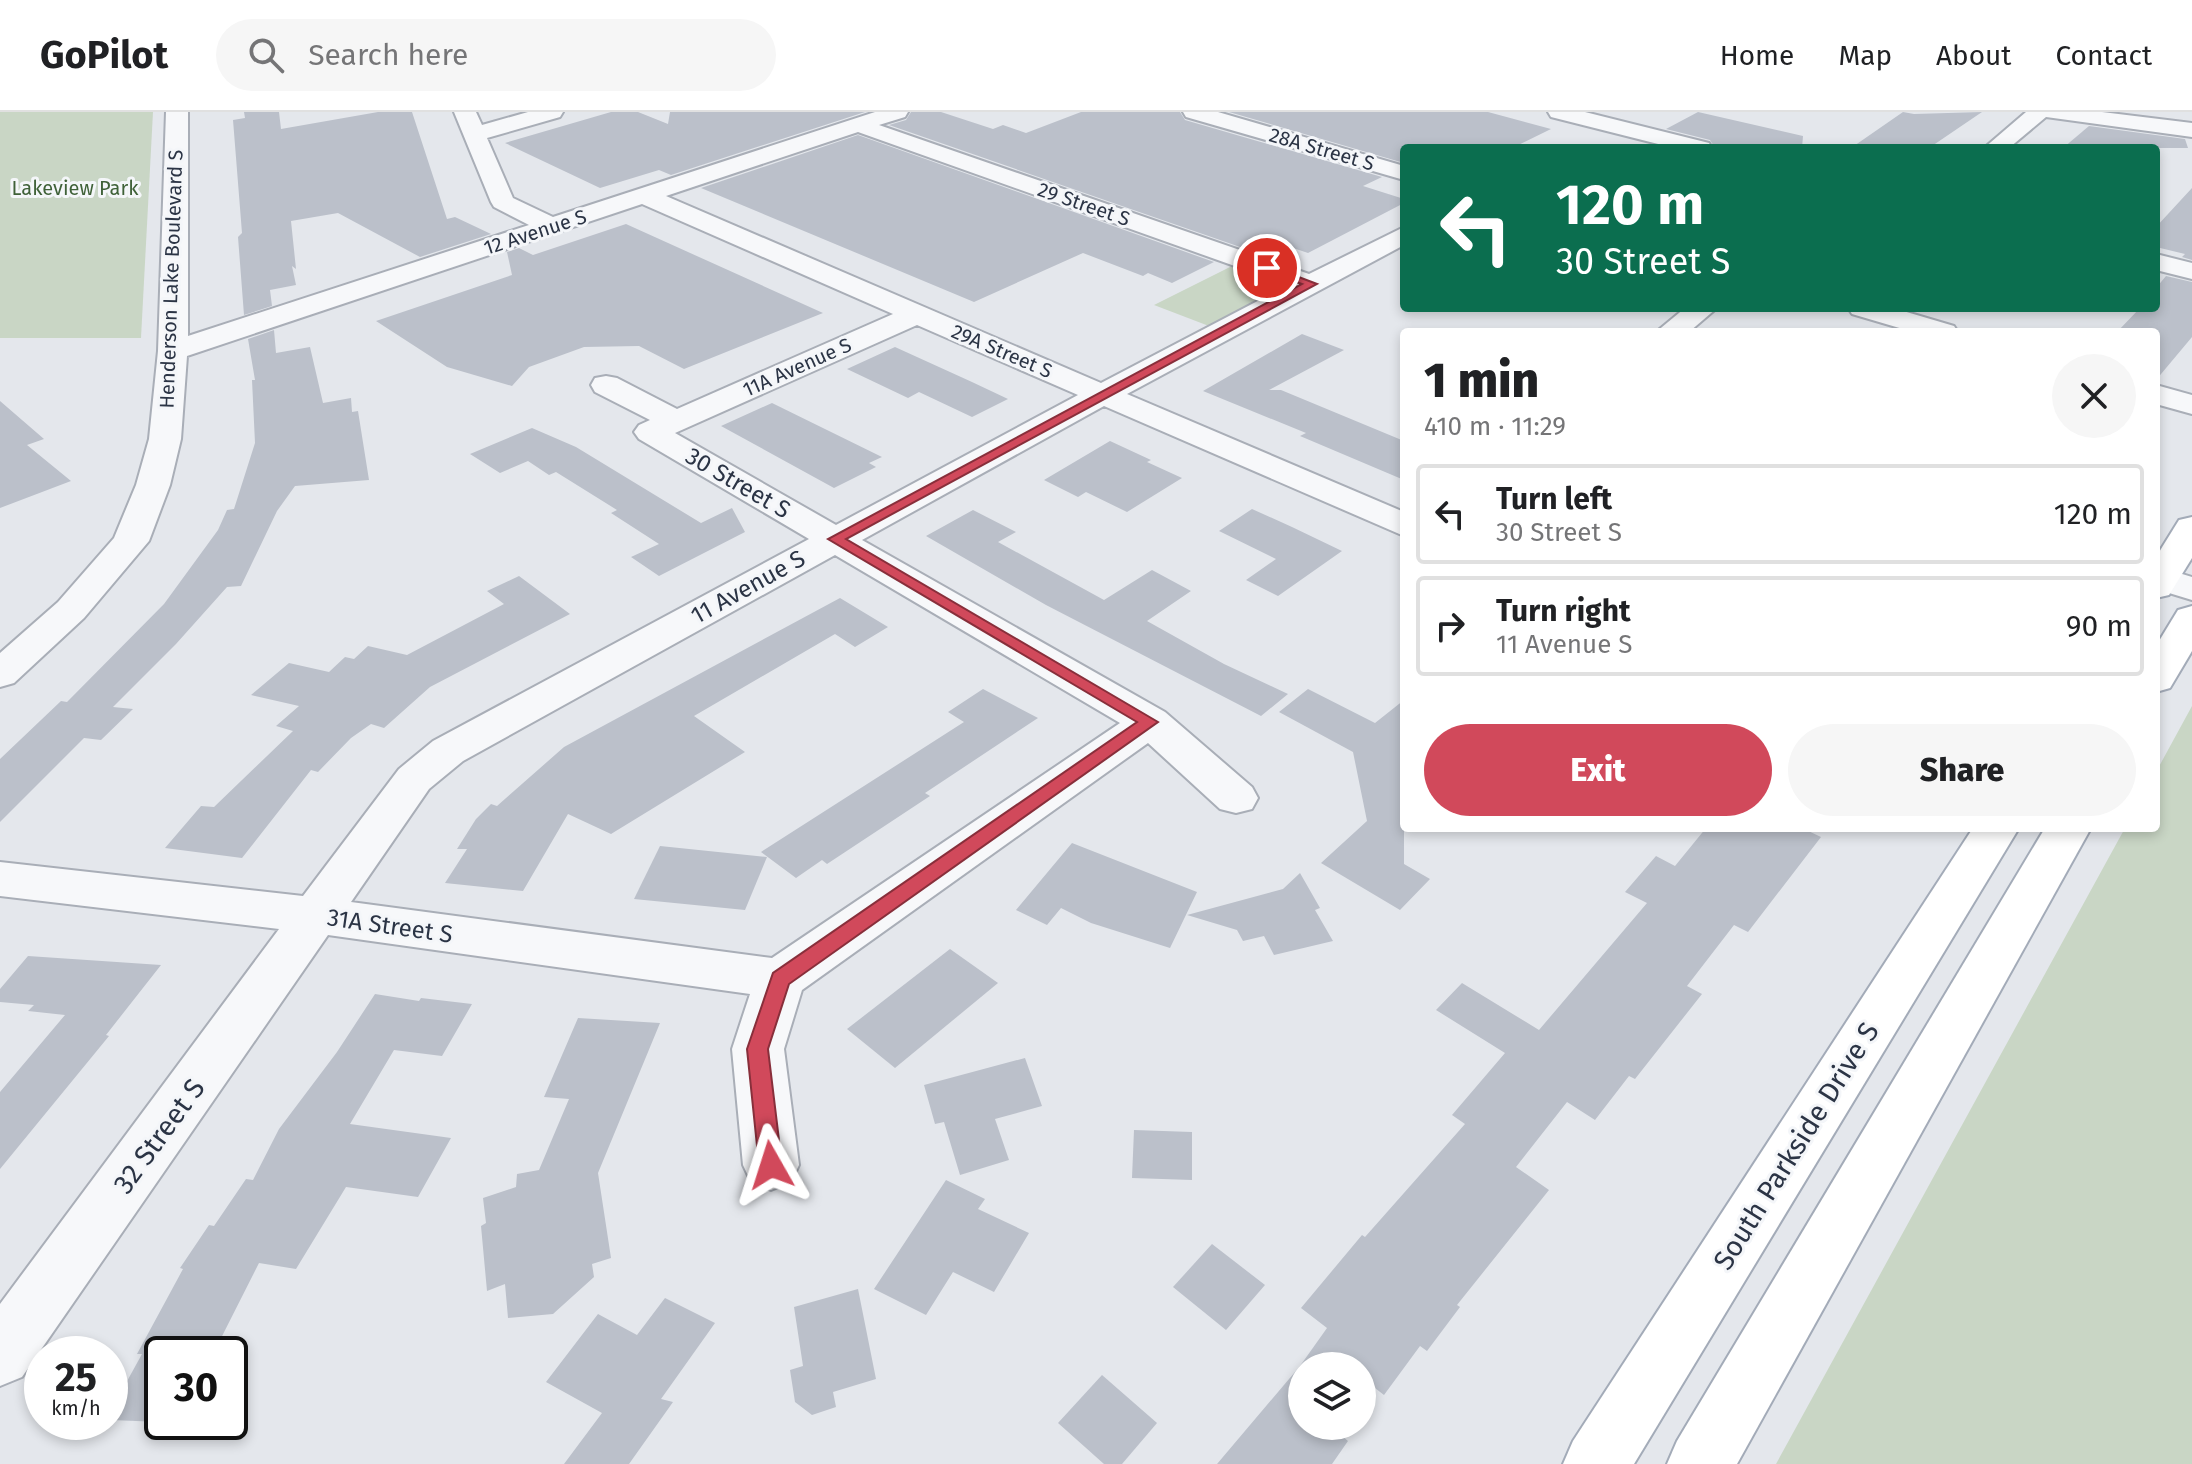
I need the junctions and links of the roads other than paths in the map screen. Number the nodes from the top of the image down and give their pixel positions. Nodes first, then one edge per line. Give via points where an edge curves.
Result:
1 (177, 112) edge
2 (552, 112) edge
3 (897, 112) edge
4 (1194, 112) edge
5 (1559, 112) edge
6 (1633, 112) edge
7 (2039, 112) edge
8 (2050, 112) edge
9 (470, 123) edge
10 (858, 125) junction
11 (1609, 125) junction
12 (2192, 130) edge
13 (1577, 142) dead end
14 (1685, 144) edge
15 (2000, 144) edge
16 (1400, 172) edge
17 (644, 196) junction
18 (553, 227) junction
19 (1400, 237) edge
20 (2160, 263) edge
21 (2192, 271) edge
22 (1311, 284) junction
23 (1698, 312) edge
24 (1876, 312) edge
25 (917, 314) junction
26 (1676, 328) edge
27 (1930, 328) edge
28 (173, 351) junction
29 (606, 385) dead end
30 (1103, 394) junction
31 (2160, 395) edge
32 (2192, 405) edge
33 (676, 421) junction
34 (1400, 523) edge
35 (2192, 528) edge
36 (835, 539) junction
37 (2166, 583) edge
38 (2192, 618) edge
39 (2160, 672) edge
40 (0, 674) edge
41 (1150, 722) junction
42 (1236, 798) dead end
43 (1993, 832) edge
44 (2066, 832) edge
45 (0, 879) edge
46 (318, 916) junction
47 (780, 979) junction
48 (771, 1165) dead end
49 (0, 1355) edge
50 (1596, 1464) edge
51 (1700, 1464) edge

1 - 28 street, Henderson Lake Boulevard S
2 - 9 street
3 - 10 street, 12 Avenue S
4 - 16 street, 28A Street S
5 - 11 street
6 - 11 street
7 - 15 street
8 - 12 street
9 - 18 street via 503,202
10 - 17 street, 12 Avenue S
10 - 22 street, 29 Street S
11 - 13 street
11 - 14 street
17 - 18 street, 12 Avenue S
17 - 25 street, 29A Street S
18 - 28 street, 12 Avenue S
19 - 22 street, 11 Avenue S
20 - 21 street
22 - 30 street, 11 Avenue S
23 - 26 street
24 - 27 street
25 - 30 street, 29A Street S
25 - 33 street, 11A Avenue S
28 - 40 street, Henderson Lake Boulevard S via 165,439 131,541 71,610
29 - 33 street, 30 Street S
30 - 34 street, 29A Street S
30 - 36 street, 11 Avenue S
31 - 32 street
33 - 36 street, 30 Street S via 650,432
35 - 37 main road
36 - 41 street, 30 Street S
36 - 46 street, 11 Avenue S via 448,751 414,779
38 - 39 main road
41 - 42 street, 30 Street S
41 - 47 street
43 - 50 main road, South Parkside Drive S
44 - 51 main road
45 - 46 street, 31A Street S
46 - 47 street, 31A Street S
46 - 49 street, 32 Street S
47 - 48 street via 758,1049

